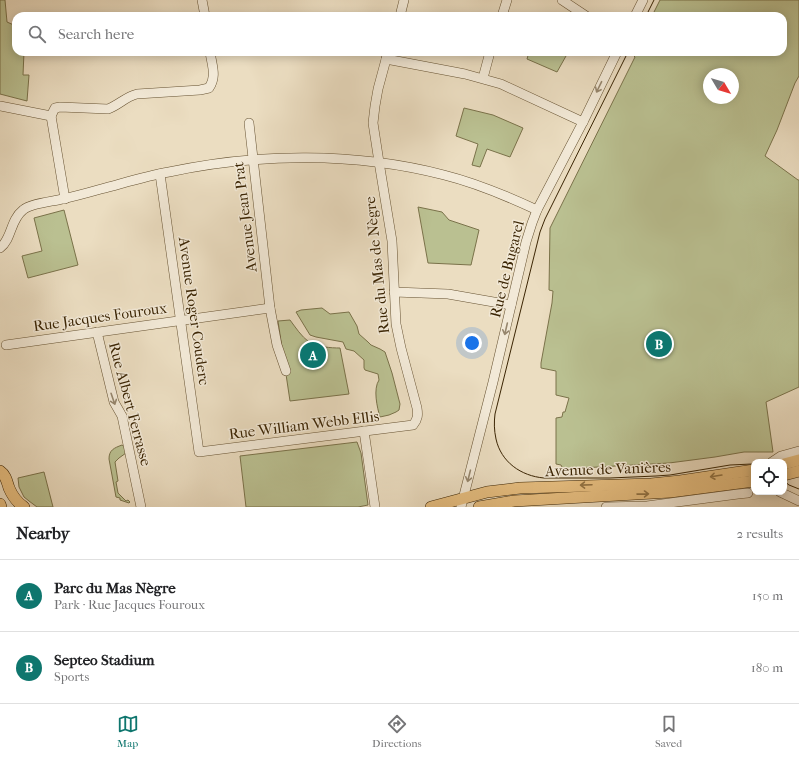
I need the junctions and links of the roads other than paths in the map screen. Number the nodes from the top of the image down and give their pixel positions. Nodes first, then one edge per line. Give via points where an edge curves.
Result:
1 (202, 0) edge
2 (404, 0) edge
3 (507, 0) edge
4 (562, 0) edge
5 (643, 0) edge
6 (204, 12) edge
7 (401, 12) edge
8 (503, 12) edge
9 (580, 12) edge
10 (637, 12) edge
11 (211, 56) edge
12 (387, 56) edge
13 (489, 56) edge
14 (615, 56) edge
15 (483, 78) junction
16 (0, 106) edge
17 (50, 116) junction
18 (583, 122) junction
19 (249, 123) dead end
20 (252, 160) junction
21 (379, 162) junction
22 (160, 174) junction
23 (65, 199) junction
24 (537, 210) junction
25 (0, 248) edge
26 (394, 292) junction
27 (511, 305) junction
28 (270, 308) junction
29 (181, 320) junction
30 (97, 332) junction
31 (6, 345) dead end
32 (286, 370) dead end
33 (413, 425) joint
34 (364, 431) junction
35 (799, 451) edge
36 (199, 452) joint
37 (776, 459) edge
38 (799, 460) edge
39 (787, 463) edge
40 (751, 470) edge
41 (799, 471) edge
42 (0, 472) edge
43 (787, 474) edge
44 (751, 481) edge
45 (748, 493) dead end
46 (786, 495) edge
47 (799, 501) edge
48 (462, 503) edge
49 (696, 503) edge
50 (0, 504) edge
51 (0, 507) edge
52 (12, 507) edge
53 (24, 507) edge
54 (141, 507) edge
55 (375, 507) edge
56 (432, 507) edge
57 (479, 507) edge
58 (606, 507) edge

1 - 6 street
2 - 7 street
3 - 8 street
4 - 9 street
5 - 10 street
11 - 17 street via 214,76 209,88 137,94 128,96 108,109 60,107 55,108
12 - 15 street
12 - 21 street, Rue du Mas de Nègre via 378,89 373,123
13 - 15 street
14 -> 18 street, Rue de Bugarel
15 - 18 street
16 - 17 street
17 - 23 street
18 - 24 street, Rue de Bugarel
19 - 20 street, Avenue Jean Prat
20 - 21 street via 327,158
20 - 22 street
20 - 28 street, Avenue Jean Prat
21 - 24 street via 454,178
21 - 26 street, Rue du Mas de Nègre via 392,241
22 - 23 street
22 - 29 street, Avenue Roger Couderc
23 - 25 street via 23,210 16,218 6,243
24 - 27 street, Rue de Bugarel
26 - 27 street via 448,294
26 - 33 street, Rue du Mas de Nègre via 396,324 418,414
27 -> 48 street, Rue de Bugarel
28 - 29 street, Rue Jacques Fouroux
28 - 32 street, Avenue Jean Prat via 277,345
29 - 30 street, Rue Jacques Fouroux
29 - 36 street, Avenue Roger Couderc
30 - 31 street, Rue Jacques Fouroux
30 -> 54 street, Rue Albert Ferrasse via 114,402 122,416
33 - 34 street, Rue William Webb Ellis
34 - 36 street, Rue William Webb Ellis
34 - 55 street
35 - 37 street
38 - 39 main road
40 -> 48 main road, Avenue de Vanières via 651,484 520,488 487,492
41 - 43 main road
42 - 52 main road
42 - 53 main road via 3,472 13,495
57 -> 44 main road, Avenue de Vanières via 514,501 670,492
45 - 49 street
46 - 47 street
48 - 56 main road, Avenue de Vanières
49 - 58 street
50 - 51 main road

